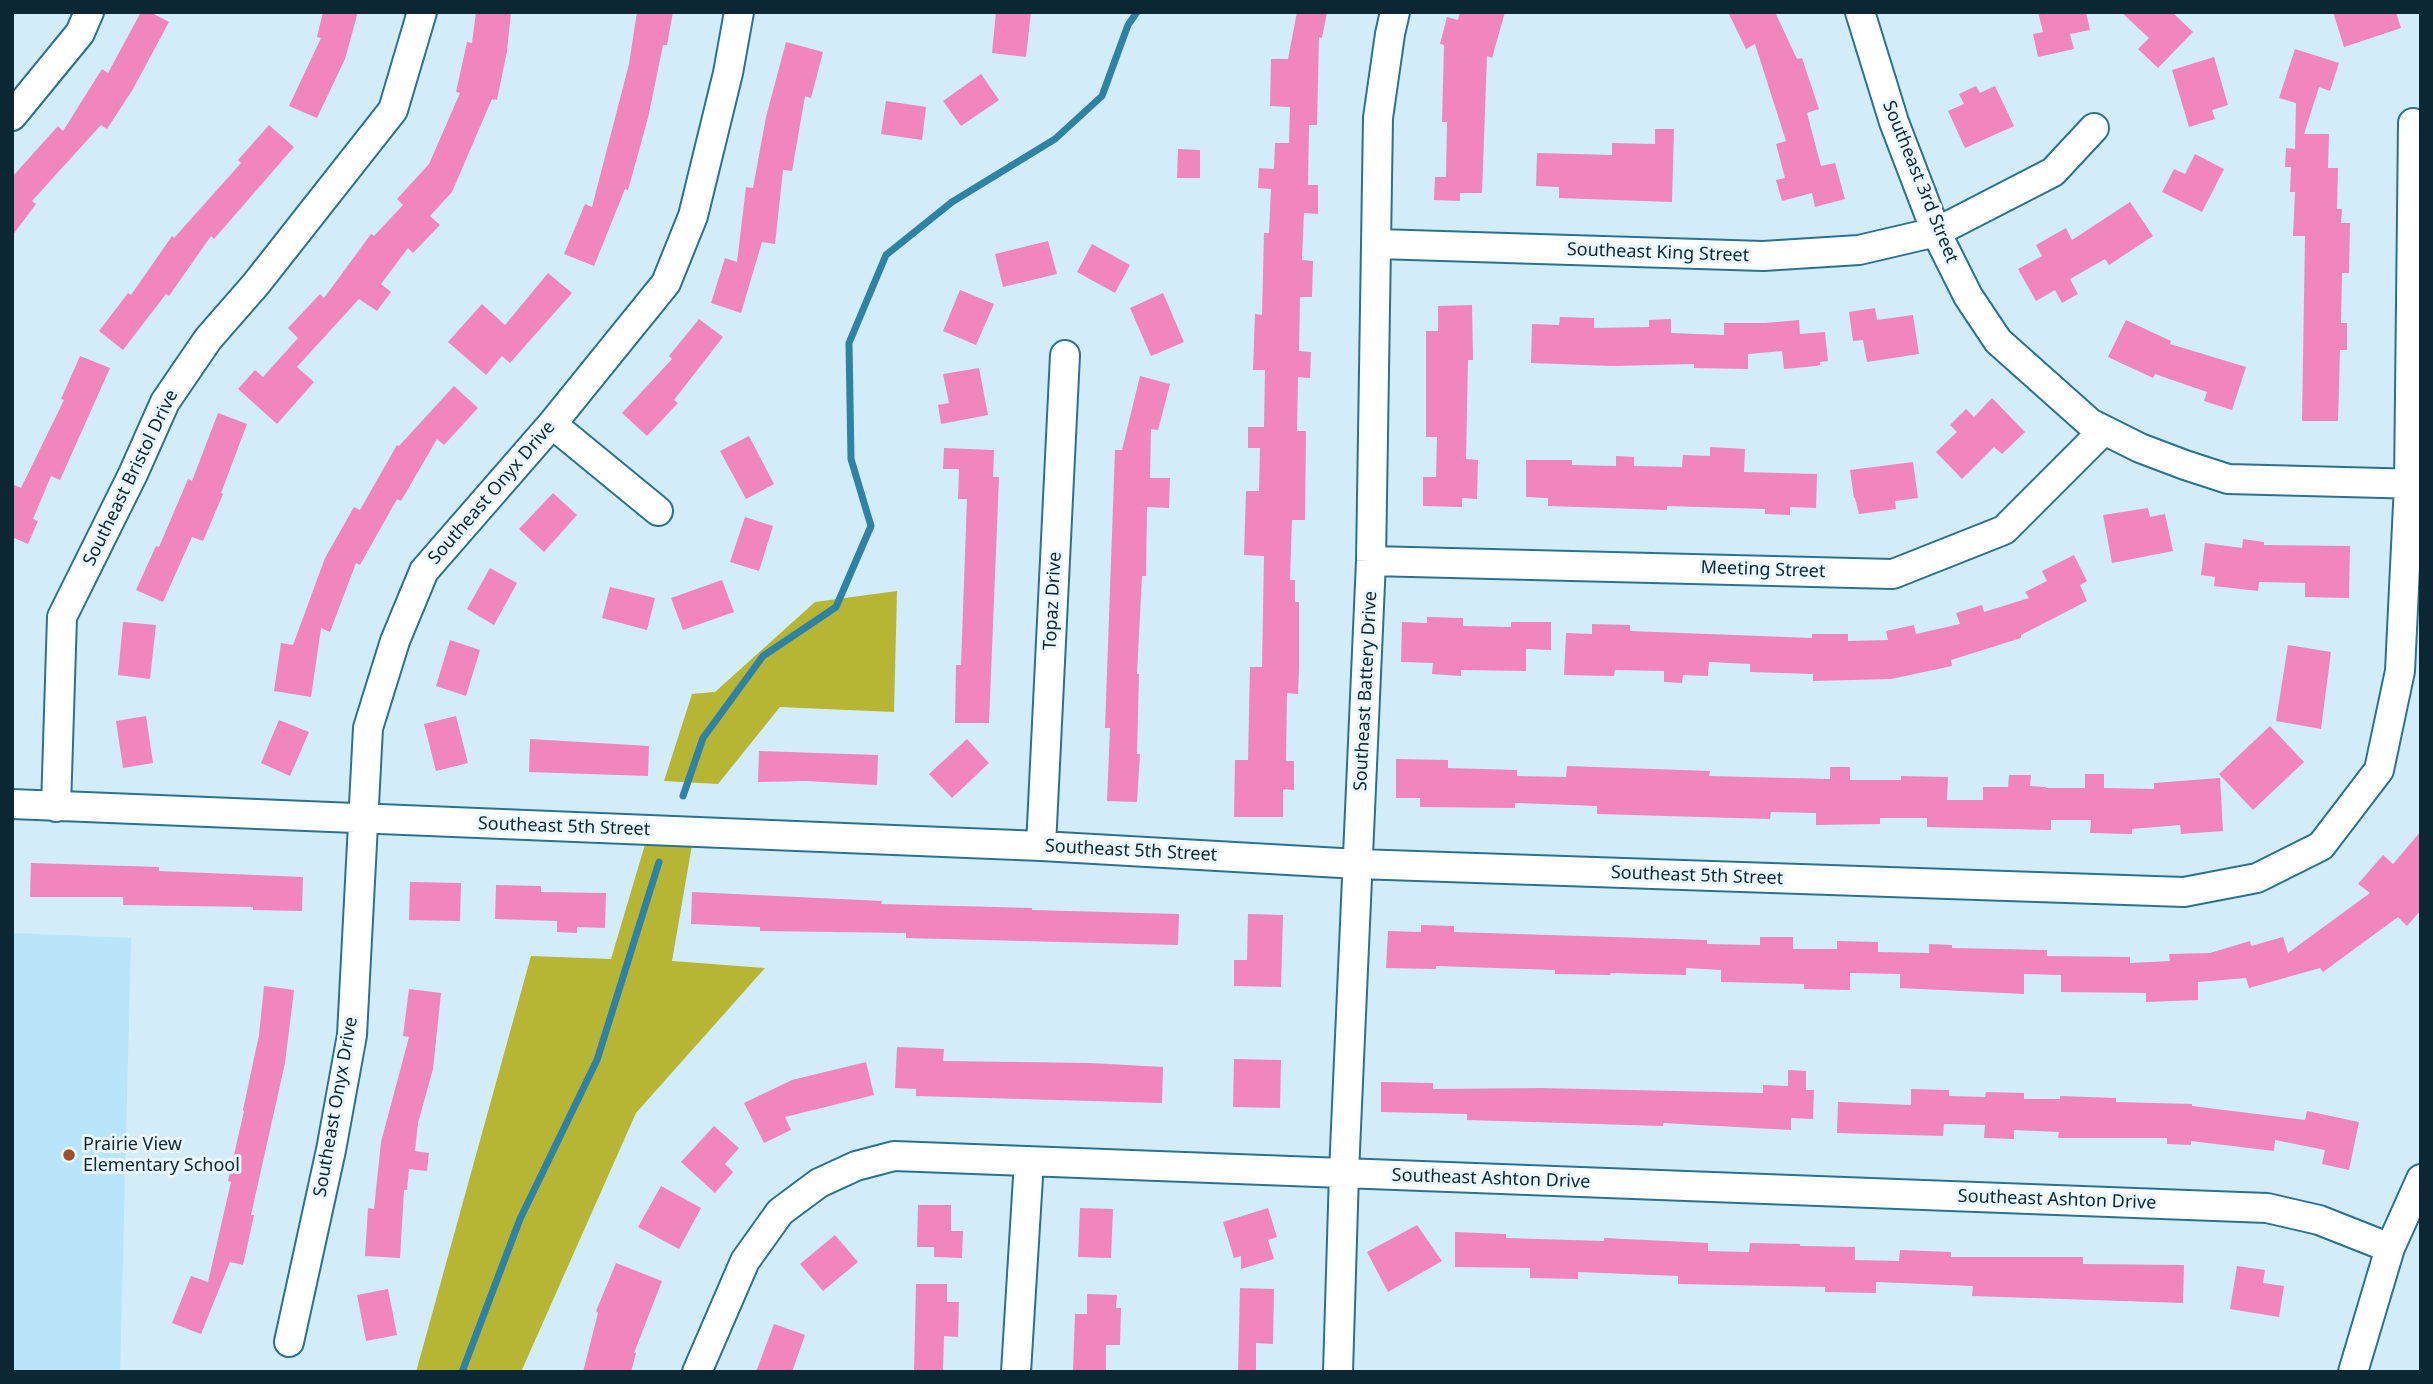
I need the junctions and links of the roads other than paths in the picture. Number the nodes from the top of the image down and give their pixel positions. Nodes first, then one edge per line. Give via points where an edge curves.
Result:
1 (89, 12) edge
2 (422, 12) edge
3 (739, 12) edge
4 (1395, 12) edge
5 (1860, 12) edge
6 (12, 116) edge
7 (2413, 123) dead end
8 (2094, 128) dead end
9 (1936, 232) junction
10 (1378, 244) junction
11 (1065, 355) dead end
12 (552, 424) junction
13 (2104, 430) junction
14 (2415, 484) edge
15 (658, 511) dead end
16 (1371, 561) junction
17 (12, 804) edge
18 (56, 807) junction
19 (363, 818) junction
20 (1041, 846) junction
21 (1358, 864) junction
22 (1029, 1161) junction
23 (1344, 1173) junction
24 (2421, 1178) edge
25 (2390, 1248) junction
26 (289, 1342) dead end
27 (697, 1372) edge
28 (1016, 1372) edge
29 (1338, 1372) edge
30 (2353, 1372) edge

1 - 6 street via 80,33
2 - 18 street, Southeast Bristol Drive via 393,110 208,340 165,401 62,617
3 - 12 street, Southeast Onyx Drive via 693,216 666,283
4 - 10 street, Southeast Battery Drive via 1378,118
5 - 9 street, Southeast 3rd Street via 1894,122
7 - 14 street, Southeast 5th Street
8 - 9 street, Southeast King Street via 2053,172
9 - 10 street, Southeast King Street via 1858,250 1763,256
9 - 13 street, Southeast 3rd Street via 1968,296 1998,341 2090,423
10 - 16 street, Southeast Battery Drive
11 - 20 street, Topaz Drive
12 - 15 street
12 - 19 street, Southeast Onyx Drive via 424,571 395,641 368,728
13 - 14 street, Southeast 3rd Street via 2185,466 2228,479
13 - 16 street, Meeting Street via 2004,530 1893,574
14 - 21 street, Southeast 5th Street via 2400,671 2379,770 2321,846 2257,878 2184,892
16 - 21 street, Southeast Battery Drive
17 - 18 street, Southeast 5th Street
18 - 19 street, Southeast 5th Street
19 - 20 street, Southeast 5th Street
19 - 26 street, Southeast Onyx Drive via 352,1035
20 - 21 street, Southeast 5th Street
21 - 23 street, Southeast Battery Drive
22 - 23 street, Southeast Ashton Drive
22 - 27 street, Southeast Ashton Drive via 894,1156 819,1183 780,1212 745,1261
22 - 28 street
23 - 25 street, Southeast Ashton Drive via 2267,1208 2319,1220
23 - 29 street, Southeast Battery Drive
24 - 25 street
25 - 30 street

